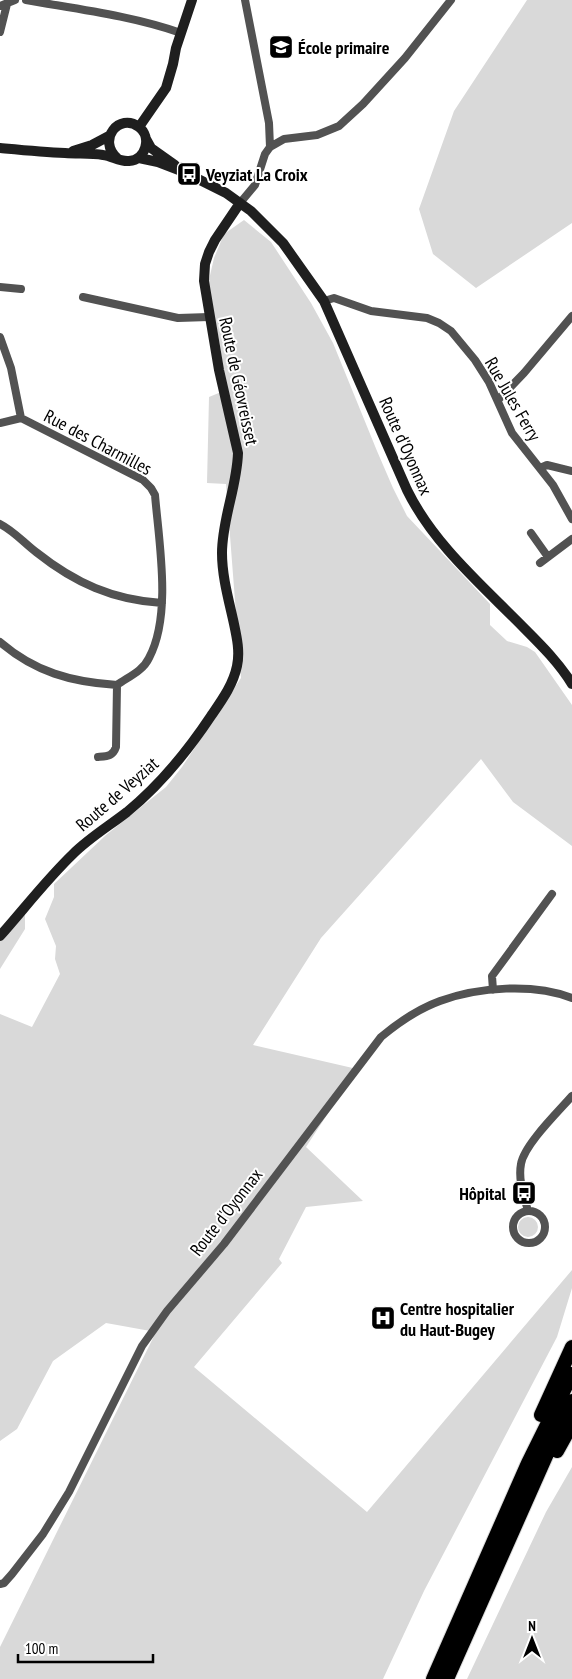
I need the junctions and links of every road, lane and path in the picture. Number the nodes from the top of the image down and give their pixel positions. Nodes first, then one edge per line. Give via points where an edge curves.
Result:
1 (26, 0) edge
2 (192, 0) edge
3 (245, 0) edge
4 (451, 0) edge
5 (7, 3) edge
6 (0, 32) edge
7 (181, 33) junction
8 (138, 127) junction
9 (109, 136) junction
10 (146, 139) junction
11 (270, 147) junction
12 (0, 148) edge
13 (65, 154) junction
14 (117, 158) junction
15 (139, 158) junction
16 (184, 172) junction
17 (240, 203) junction
18 (0, 287) edge
19 (21, 289) dead end
20 (83, 297) dead end
21 (324, 301) junction
22 (572, 316) edge
23 (209, 317) junction
24 (0, 337) edge
25 (498, 400) junction
26 (21, 418) junction
27 (0, 424) edge
28 (540, 468) junction
29 (572, 471) edge
30 (572, 519) edge
31 (0, 524) edge
32 (531, 533) dead end
33 (572, 539) edge
34 (548, 557) junction
35 (540, 563) dead end
36 (162, 603) junction
37 (0, 642) edge
38 (238, 663) joint
39 (572, 684) edge
40 (116, 685) junction
41 (98, 757) dead end
42 (552, 894) dead end
43 (0, 936) edge
44 (492, 990) junction
45 (572, 998) edge
46 (572, 1096) edge
47 (528, 1211) junction
48 (572, 1348) edge
49 (572, 1374) edge
50 (572, 1401) edge
51 (572, 1424) edge
52 (516, 1521) junction
53 (490, 1550) junction
54 (0, 1584) edge
55 (433, 1679) edge
56 (447, 1679) edge

1 - 7 street via 100,13
2 - 7 main road
3 - 11 street via 269,123
4 - 11 street via 393,72 340,126 317,135 284,139
5 - 6 street
7 - 8 main road via 166,88
8 - 9 main road via 122,124
8 - 10 main road
9 - 13 main road
9 - 14 main road via 109,148
10 - 15 main road via 145,149
10 - 16 main road via 152,148
11 - 17 street via 255,185
12 - 13 main road
13 - 14 main road
14 - 15 main road via 128,162
15 - 16 main road
16 - 17 main road, Route d'Oyonnax
17 - 21 main road, Route d'Oyonnax via 262,220 283,243
17 - 23 main road, Route de Géovreisset via 215,240 205,264 204,287
18 - 19 street
20 - 23 street via 178,318
21 - 25 street, Rue Jules Ferry via 334,298 371,312 412,315 439,323 456,336 475,360
21 - 39 main road, Route d'Oyonnax via 423,520 548,653
22 - 25 street
23 - 38 main road, Route de Géovreisset via 238,453 238,467 224,524 222,553
24 - 26 street, Rue des Charmilles via 11,368
25 - 28 street, Rue Jules Ferry via 518,443
26 - 27 street
26 - 36 street, Rue des Charmilles via 143,480 152,488
28 - 29 street via 547,465
28 - 30 street, Rue Jules Ferry
31 - 36 street via 37,554 84,584 138,602
32 - 34 street
33 - 34 street
34 - 35 street
36 - 40 street, Rue des Charmilles via 160,628 149,659 140,670
37 - 40 street via 33,666 68,678
38 - 43 main road, Route de Veyziat via 221,702 164,779 72,855
40 - 41 street via 116,747 110,756
42 - 44 street via 492,976
44 - 45 street, Route d'Oyonnax via 547,990
44 - 54 street, Route d'Oyonnax via 441,1001 400,1022 381,1037 142,1346 69,1492 43,1534 12,1574
46 - 47 street via 526,1149 521,1164 521,1182
47 - 47 street via 516,1217 512,1232 518,1240 530,1244 542,1238 545,1227 542,1217
48 - 53 highway via 537,1425
49 - 53 highway
50 - 52 highway
51 - 52 highway
52 - 56 highway
53 - 55 highway

